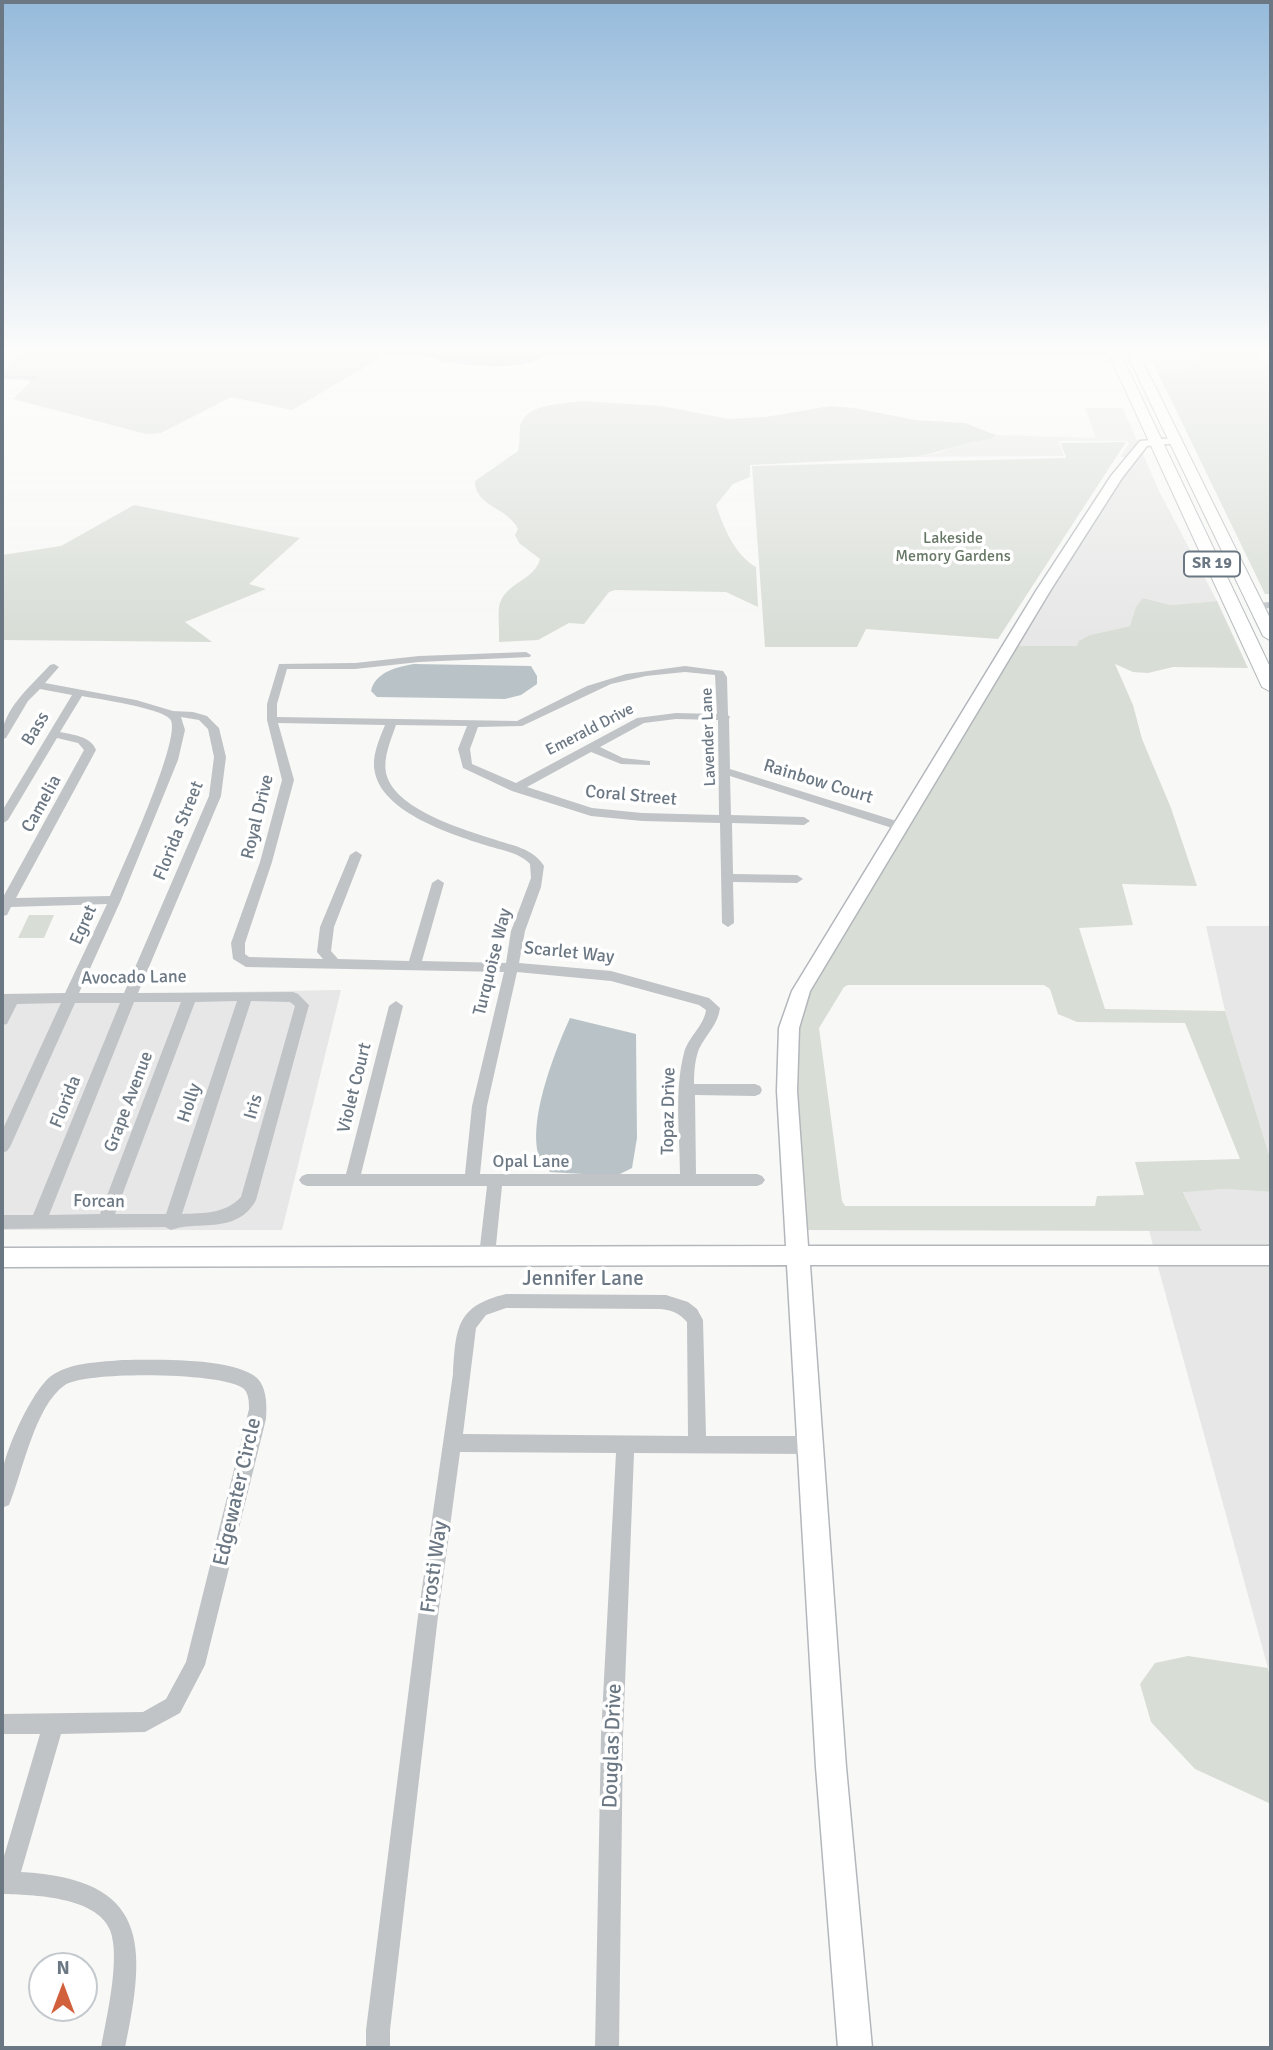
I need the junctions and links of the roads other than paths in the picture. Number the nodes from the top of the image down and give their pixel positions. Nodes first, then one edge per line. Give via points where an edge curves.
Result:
1 (1146, 444) edge
2 (1155, 444) edge
3 (1175, 444) edge
4 (1200, 538) junction
5 (1232, 605) junction
6 (1264, 605) edge
7 (1271, 636) edge
8 (526, 654) dead end
9 (1271, 656) edge
10 (54, 667) dead end
11 (37, 685) junction
12 (1271, 687) edge
13 (79, 692) junction
14 (172, 714) junction
15 (725, 717) junction
16 (272, 720) junction
17 (391, 723) junction
18 (474, 723) junction
19 (53, 734) junction
20 (2, 736) edge
21 (590, 747) junction
22 (646, 763) dead end
23 (726, 771) junction
24 (516, 788) junction
25 (726, 819) junction
26 (2, 820) edge
27 (803, 821) dead end
28 (899, 826) junction
29 (356, 855) dead end
30 (729, 878) junction
31 (797, 879) dead end
32 (438, 883) dead end
33 (115, 900) junction
34 (3, 906) edge
35 (728, 923) dead end
36 (335, 964) junction
37 (414, 966) junction
38 (512, 966) junction
39 (246, 996) junction
40 (267, 996) joint
41 (190, 997) junction
42 (129, 998) junction
43 (7, 999) edge
44 (70, 999) junction
45 (396, 1006) dead end
46 (713, 1008) joint
47 (2, 1020) edge
48 (687, 1089) junction
49 (754, 1090) dead end
50 (2, 1147) edge
51 (307, 1180) dead end
52 (352, 1180) junction
53 (688, 1180) junction
54 (757, 1180) dead end
55 (472, 1181) junction
56 (495, 1181) junction
57 (39, 1221) junction
58 (105, 1221) junction
59 (195, 1221) joint
60 (2, 1222) edge
61 (171, 1223) junction
62 (487, 1255) junction
63 (799, 1255) junction
64 (1271, 1256) edge
65 (2, 1257) edge
66 (452, 1443) junction
67 (625, 1445) junction
68 (697, 1445) junction
69 (810, 1445) junction
70 (2, 1499) edge
71 (2, 1724) edge
72 (52, 1724) junction
73 (4, 1883) edge
74 (113, 2048) edge
75 (378, 2048) edge
76 (607, 2048) edge
77 (855, 2048) edge

1 - 28 street via 1139,446 1117,476 1037,599
2 - 4 main road, SR 19
3 - 6 main road, SR 19
4 - 5 main road, SR 19
4 - 6 main road via 1238,593
5 - 9 main road via 1246,615
5 - 12 main road, SR 19
6 - 7 main road, SR 19
8 - 16 street, Royal Drive via 355,666 284,666
10 - 11 street
11 - 13 street, Florida Street
11 - 20 street
13 - 14 street, Florida Street
13 - 19 street, Bass
14 - 33 street, Egret via 178,730 172,760
14 - 42 street, Florida Street via 196,716 213,728 220,757 218,786
15 - 18 street, Lavender Lane via 722,677 713,672 680,671 609,680 523,722
15 - 21 street, Emerald Drive via 649,718
15 - 23 street, Lavender Lane
16 - 17 street, Lavender Lane
16 - 36 street, Royal Drive via 288,780 238,943 238,956 246,962
17 - 18 street, Lavender Lane
17 - 38 street, Turquoise Way via 380,769 384,783 400,801 429,818 526,854 537,863 539,876 525,908
18 - 24 street, Coral Street via 464,743 467,766
19 - 26 street, Bass
19 - 34 street, Camelia via 82,741 90,750
21 - 22 street via 621,761
21 - 24 street, Emerald Drive
23 - 25 street, Lavender Lane
23 - 28 street, Rainbow Court
24 - 25 street, Coral Street via 600,813
25 - 27 street, Coral Street
25 - 30 street, Lavender Lane
28 - 63 street via 800,991 789,1028 787,1091
29 - 36 street via 324,936 324,952
30 - 31 street
30 - 35 street, Lavender Lane
32 - 37 street
33 - 34 street
33 - 44 street, Egret
36 - 37 street, Royal Drive
37 - 38 street, Scarlet Way
38 - 46 street, Scarlet Way via 611,976 704,1001
38 - 55 street, Turquoise Way via 476,1123
39 - 40 street, Avocado Lane
39 - 41 street, Avocado Lane
39 - 61 street, Holly
40 - 59 street, Iris via 293,997 302,1005 248,1200 227,1217
41 - 42 street, Avocado Lane
41 - 58 street, Grape Avenue
42 - 44 street, Avocado Lane
42 - 57 street, Florida
43 - 44 street, Avocado Lane
43 - 47 street
44 - 50 street, Egret
45 - 52 street, Violet Court
46 - 48 street, Topaz Drive via 689,1058
48 - 49 street
48 - 53 street, Topaz Drive
51 - 52 street, Opal Lane
52 - 55 street, Opal Lane
53 - 54 street, Opal Lane
53 - 56 street, Opal Lane
55 - 56 street, Opal Lane
56 - 62 street
57 - 58 street, Forcan
57 - 60 street, Forcan
58 - 61 street, Forcan
59 - 61 street, Forcan
62 - 63 main road
62 - 65 main road
63 - 64 main road
63 - 69 main road
66 - 67 street
66 - 68 street, Jennifer Lane via 464,1339 472,1316 481,1308 506,1301 654,1302 680,1305 695,1320
66 - 75 street, Frosti Way
67 - 68 street
67 - 76 street, Douglas Drive via 612,1735
68 - 69 street
69 - 77 main road
70 - 72 street, Edgewater Circle via 42,1396 62,1377 88,1370 207,1370 241,1377 256,1393 257,1419 186,1688 173,1706 145,1722
71 - 72 street, Edgewater Circle
72 - 73 street
73 - 74 street via 82,1893 117,1920 124,1947 123,1980

